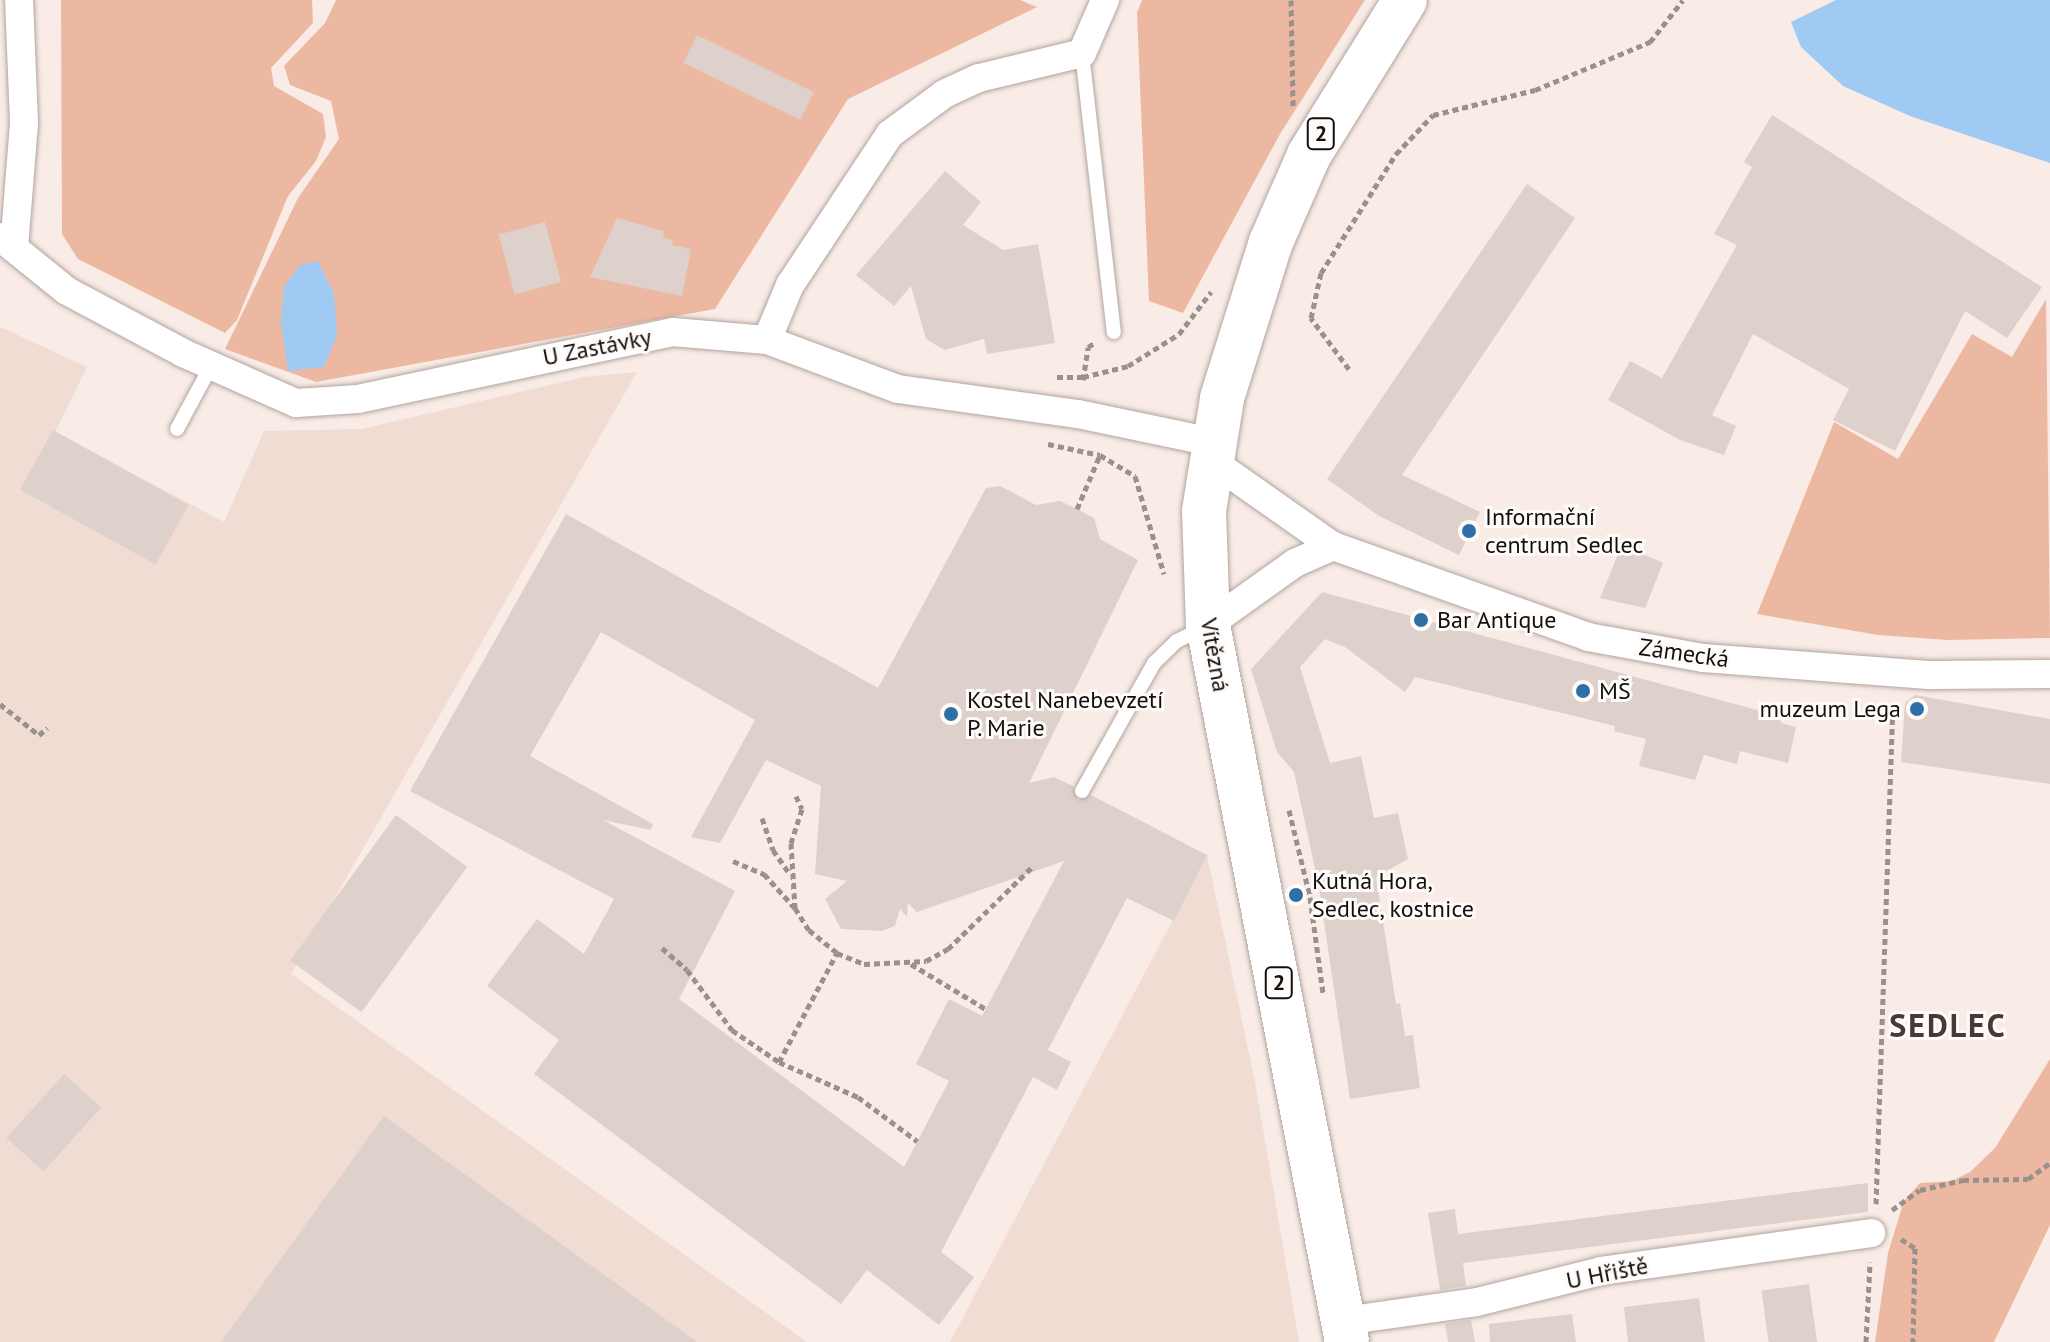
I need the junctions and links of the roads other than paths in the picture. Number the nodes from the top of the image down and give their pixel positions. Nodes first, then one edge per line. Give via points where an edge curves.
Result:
1 (19, 0) edge
2 (1105, 0) edge
3 (1405, 0) edge
4 (1082, 53) junction
5 (7, 242) edge
6 (1114, 332) road end
7 (767, 340) junction
8 (211, 366) junction
9 (177, 429) dead end
10 (1211, 450) junction
11 (1333, 546) junction
12 (1208, 625) junction
13 (2050, 674) edge
14 (1082, 791) dead end
15 (1873, 1228) road end
16 (1346, 1332) edge

1 - 5 street, U Zastávky via 24,123
2 - 4 street
3 - 10 main road, Vítězná / 2 via 1331,116 1291,194 1242,323
4 - 6 lane
4 - 7 street via 979,78 944,94 890,134 790,285
5 - 8 street, U Zastávky via 67,291
7 - 8 street, U Zastávky via 673,332 358,399 296,403
7 - 10 street, U Zastávky via 898,389 1078,414
8 - 9 lane
10 - 11 street, Zámecká
10 - 12 main road, Vítězná / 2 via 1203,544
11 - 12 street via 1295,563
11 - 13 street, Zámecká via 1588,637 1703,658 1931,675
12 - 14 lane via 1177,641 1154,663
12 - 16 main road, Vítězná / 2
15 - 16 street, U Hřiště via 1601,1271

